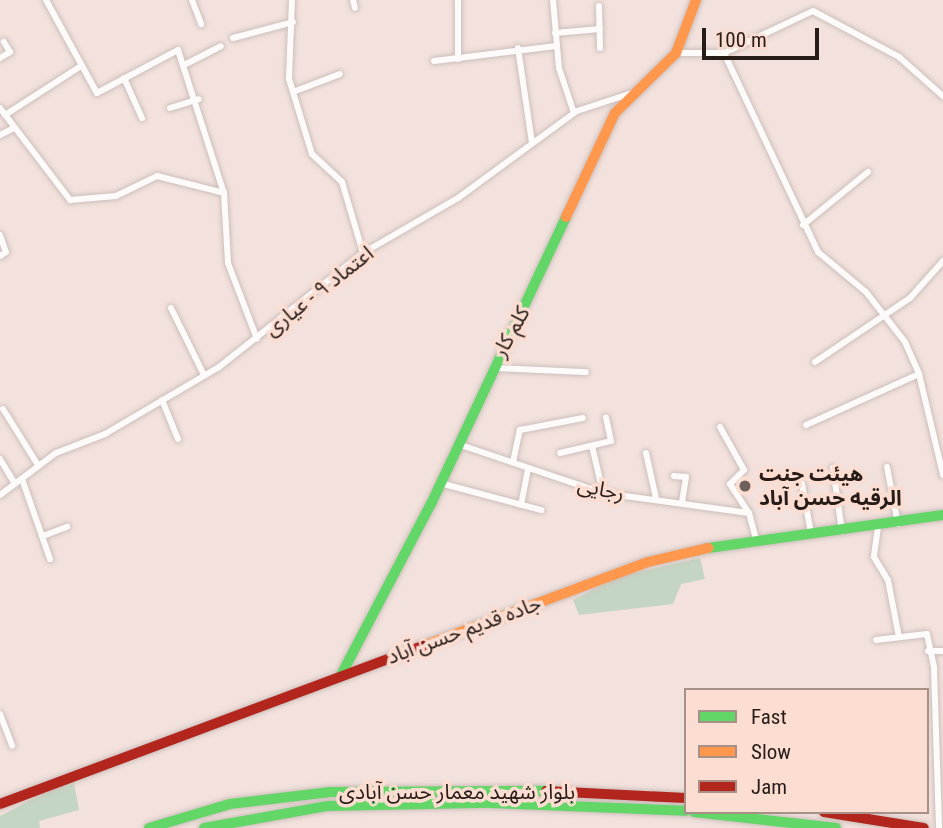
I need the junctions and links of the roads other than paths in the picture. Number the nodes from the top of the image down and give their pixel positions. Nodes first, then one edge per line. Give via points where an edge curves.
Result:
1 (46, 0) edge
2 (192, 0) edge
3 (292, 0) edge
4 (353, 0) edge
5 (458, 0) edge
6 (553, 0) edge
7 (696, 0) edge
8 (598, 6) dead end
9 (355, 8) dead end
10 (293, 22) junction
11 (201, 24) dead end
12 (600, 29) junction
13 (555, 33) junction
14 (233, 38) dead end
15 (4, 42) dead end
16 (221, 46) dead end
17 (556, 46) junction
18 (517, 48) junction
19 (600, 48) dead end
20 (676, 53) junction
21 (724, 53) junction
22 (0, 58) edge
23 (457, 59) junction
24 (434, 61) dead end
25 (186, 64) junction
26 (81, 66) junction
27 (340, 74) dead end
28 (124, 78) junction
29 (293, 92) junction
30 (639, 92) junction
31 (943, 96) edge
32 (199, 99) junction
33 (0, 108) edge
34 (170, 108) dead end
35 (574, 113) junction
36 (5, 115) junction
37 (142, 118) dead end
38 (14, 128) junction
39 (0, 135) edge
40 (532, 143) junction
41 (869, 172) dead end
42 (224, 193) junction
43 (803, 225) junction
44 (0, 235) edge
45 (363, 253) junction
46 (0, 256) edge
47 (943, 261) edge
48 (171, 307) dead end
49 (885, 317) junction
50 (257, 339) junction
51 (815, 362) dead end
52 (491, 369) junction
53 (586, 372) dead end
54 (919, 373) junction
55 (204, 375) junction
56 (162, 400) junction
57 (3, 409) dead end
58 (583, 418) dead end
59 (606, 418) dead end
60 (806, 425) dead end
61 (720, 427) dead end
62 (178, 439) dead end
63 (458, 444) junction
64 (592, 446) junction
65 (560, 453) dead end
66 (646, 453) dead end
67 (0, 459) edge
68 (513, 462) junction
69 (38, 466) junction
70 (887, 467) dead end
71 (528, 468) junction
72 (833, 468) dead end
73 (943, 475) edge
74 (674, 476) dead end
75 (22, 479) junction
76 (440, 483) junction
77 (15, 484) junction
78 (803, 484) dead end
79 (603, 493) junction
80 (0, 495) edge
81 (656, 498) junction
82 (682, 502) junction
83 (521, 505) junction
84 (541, 510) dead end
85 (749, 513) junction
86 (943, 516) edge
87 (899, 524) junction
88 (67, 527) dead end
89 (878, 527) junction
90 (857, 529) junction
91 (842, 531) junction
92 (811, 533) junction
93 (43, 536) junction
94 (756, 540) junction
95 (873, 541) junction
96 (50, 559) dead end
97 (899, 637) junction
98 (876, 640) dead end
99 (928, 651) junction
100 (943, 651) edge
101 (934, 668) junction
102 (943, 668) edge
103 (340, 677) junction
104 (932, 709) edge
105 (943, 713) edge
106 (0, 714) edge
107 (935, 743) junction
108 (943, 743) edge
109 (12, 746) dead end
110 (684, 798) edge
111 (0, 804) edge
112 (684, 811) edge
113 (712, 814) edge
114 (864, 815) edge
115 (149, 828) edge
116 (204, 828) edge
117 (836, 828) edge
118 (924, 828) edge
119 (939, 828) edge

1 - 26 street
2 - 11 street
3 - 10 street
4 - 9 street
5 - 23 street
6 - 13 street
7 - 20 street, کلم کار
8 - 12 street
10 - 14 street
10 - 29 street
12 - 13 street
12 - 19 street
13 - 17 street
15 - 22 street via 10,52
16 - 25 street
17 - 18 street
17 - 35 street
18 - 23 street
18 - 40 street
20 - 21 street
20 - 30 street, کلم کار
21 - 31 street via 813,11 899,57
21 - 43 street
23 - 24 street
25 - 28 street via 178,50
25 - 32 street
26 - 28 street via 97,93
26 - 36 street
27 - 29 street
28 - 37 street
29 - 45 street via 312,155 342,182
30 - 35 street, اعتماد ۹ - عیاری
30 - 52 street, کلم کار via 615,113
32 - 34 street
32 - 42 street
33 - 36 street
35 - 40 street, اعتماد ۹ - عیاری
36 - 38 street
38 - 39 street
38 - 42 street via 70,201 116,196 157,176
40 - 45 street, اعتماد ۹ - عیاری via 458,198
41 - 43 street
42 - 50 street via 226,251
43 - 49 street via 830,264 866,292
44 - 46 street via 6,252
45 - 50 street, اعتماد ۹ - عیاری
47 - 49 street
48 - 55 street
49 - 51 street
49 - 54 street
50 - 55 street, اعتماد ۹ - عیاری
52 - 53 street
52 - 63 street, کلم کار
54 - 60 street
54 - 73 street
55 - 56 street, اعتماد ۹ - عیاری
56 - 62 street
56 - 69 street, اعتماد ۹ - عیاری
57 - 69 street
58 - 68 street via 520,430
59 - 64 street via 611,441
61 - 85 street via 744,471 730,484
63 - 68 street, رجایی
63 - 76 street, کلم کار
64 - 65 street
64 - 79 street
66 - 81 street
67 - 77 street
68 - 71 street, رجایی
69 - 75 street, اعتماد ۹ - عیاری
70 - 87 street
71 - 79 street, رجایی
71 - 83 street
72 - 91 street
74 - 82 street via 686,477
75 - 77 street, اعتماد ۹ - عیاری
75 - 93 street
76 - 83 street
76 - 103 street, کلم کار
77 - 80 street, اعتماد ۹ - عیاری
78 - 92 street
79 - 81 street, رجایی
81 - 82 street, رجایی
82 - 85 street, رجایی
83 - 84 street
85 - 94 street
86 - 87 street, جاده قدیم حسن آباد
87 - 89 street, جاده قدیم حسن آباد
88 - 93 street
89 - 90 street, جاده قدیم حسن آباد
89 - 95 street
90 - 91 street, جاده قدیم حسن آباد
90 - 95 street
91 - 92 street, جاده قدیم حسن آباد
92 - 94 street, جاده قدیم حسن آباد
93 - 96 street
94 - 103 street, جاده قدیم حسن آباد via 648,562
95 - 97 street
97 - 98 street
97 - 99 street via 927,634
99 - 100 street
99 - 101 street
101 - 102 street
101 - 104 street
103 - 111 street, جاده قدیم حسن آباد
104 - 105 street
104 - 107 street
106 - 109 street
107 - 108 street
107 - 119 street
110 - 115 street, بلوار شهید معمار حسن آبادی via 478,788 330,792 230,804
112 - 116 street, بلوار شهید معمار حسن آبادی via 491,803 328,806
113 - 117 street
114 - 118 street

